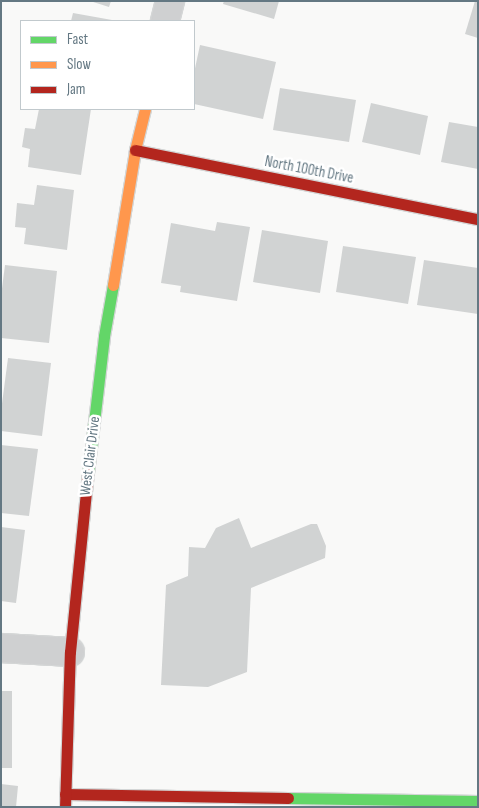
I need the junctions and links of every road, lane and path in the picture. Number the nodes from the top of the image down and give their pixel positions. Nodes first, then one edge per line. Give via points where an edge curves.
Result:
1 (170, 1) edge
2 (165, 20) edge
3 (145, 110) edge
4 (135, 150) junction
5 (478, 219) edge
6 (1, 648) edge
7 (70, 652) junction
8 (65, 794) junction
9 (478, 801) edge
10 (66, 807) edge

1 - 2 street
3 - 4 street, West Clair Drive
4 - 5 street, North 100th Drive
4 - 7 street, West Clair Drive via 104,336
6 - 7 street
7 - 8 street, West Clair Drive
8 - 9 street
8 - 10 street, West Clair Drive

